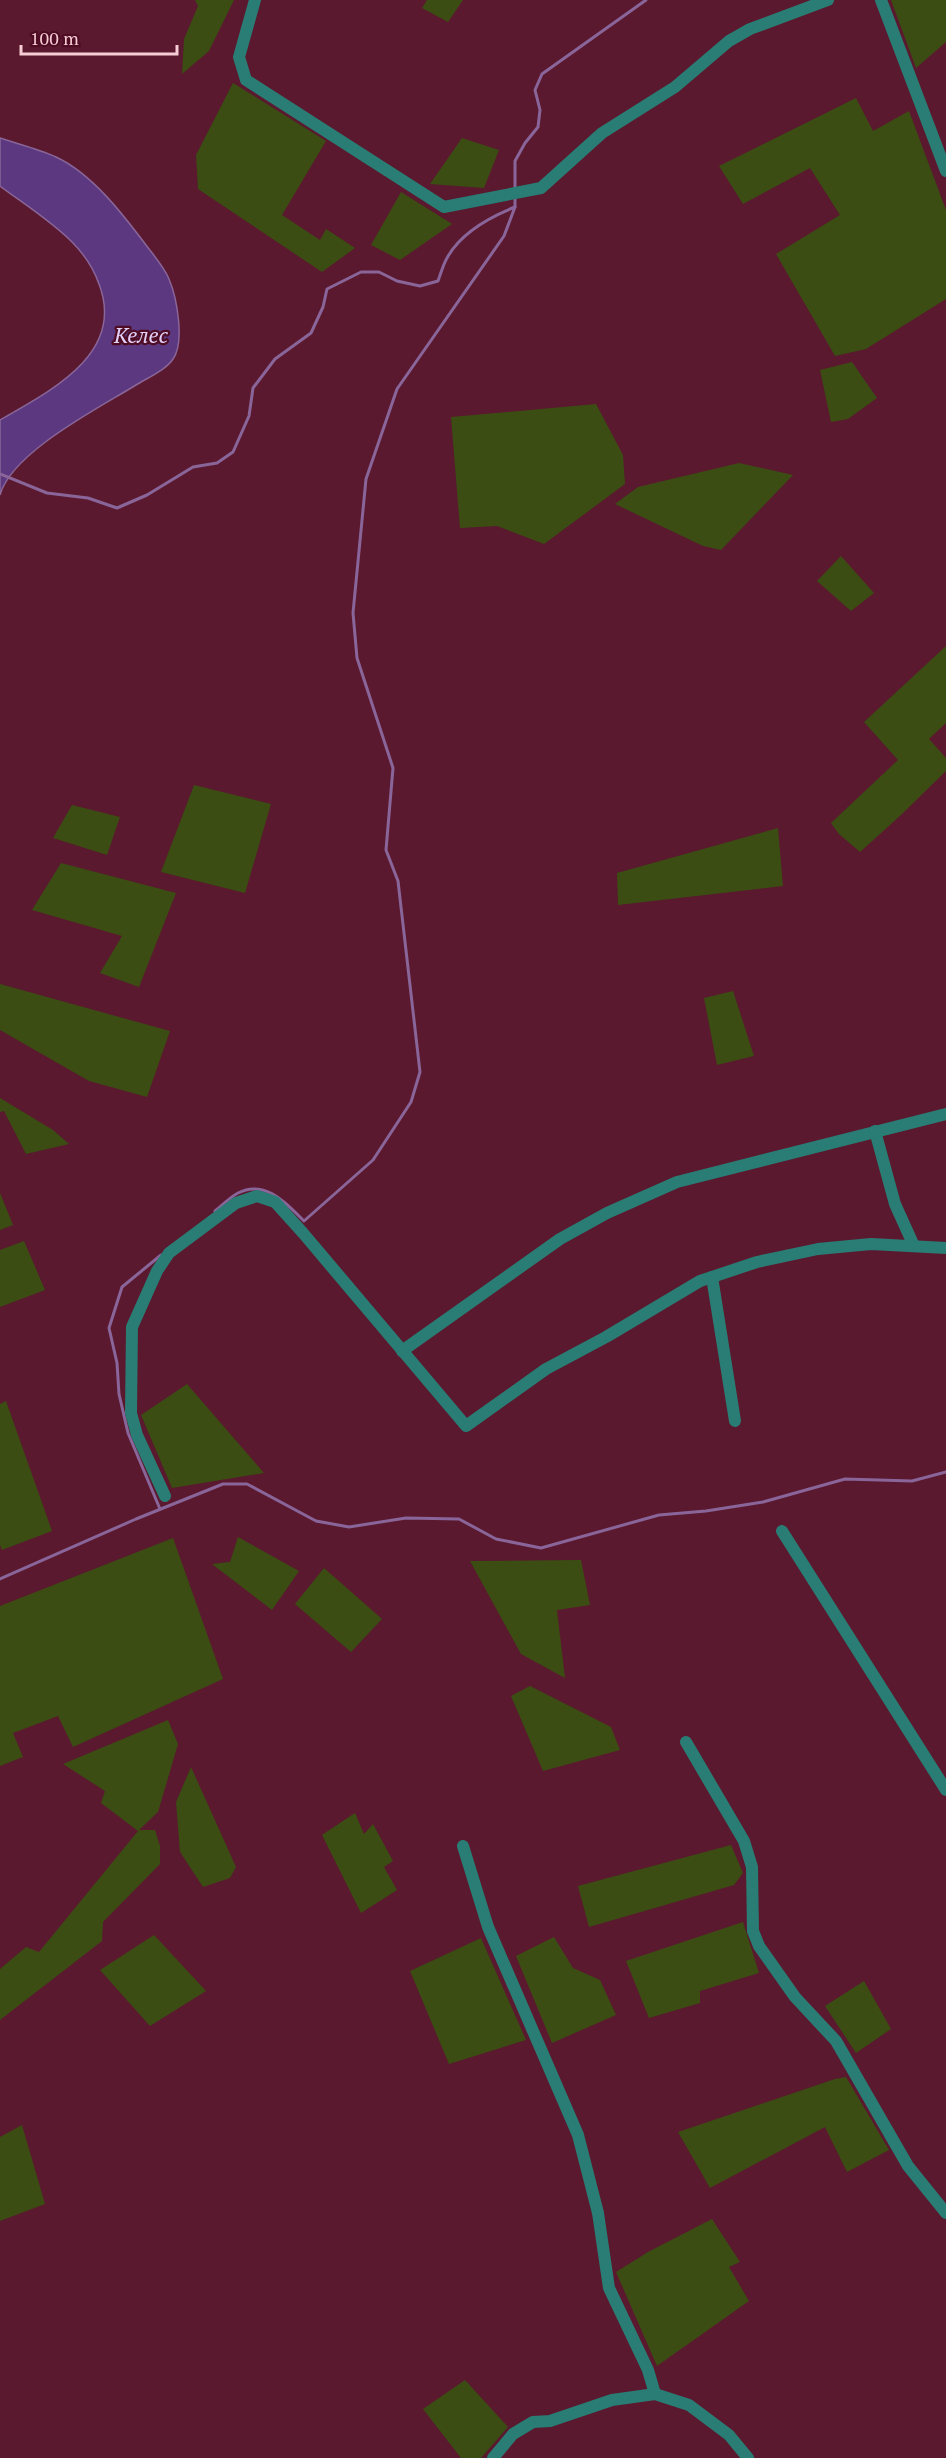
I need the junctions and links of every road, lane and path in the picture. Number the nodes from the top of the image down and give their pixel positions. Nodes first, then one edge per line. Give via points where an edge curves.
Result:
1 (255, 0) edge
2 (828, 0) edge
3 (881, 0) edge
4 (946, 171) edge
5 (946, 1114) edge
6 (875, 1131) junction
7 (914, 1246) junction
8 (946, 1248) edge
9 (712, 1277) junction
10 (402, 1351) junction
11 (735, 1420) dead end
12 (165, 1496) dead end
13 (782, 1531) dead end
14 (686, 1742) dead end
15 (946, 1790) edge
16 (463, 1846) dead end
17 (946, 2213) edge
18 (655, 2394) junction
19 (493, 2458) edge
20 (748, 2458) edge

1 - 2 street via 239,57 246,80 444,207 541,188 602,133 675,87 729,41 750,28
3 - 4 street
5 - 6 street
6 - 7 street via 895,1204
6 - 10 street via 676,1182 607,1213 560,1239
7 - 8 street
7 - 9 street via 872,1244 818,1249 757,1262
9 - 10 street via 546,1369 466,1426
9 - 11 street
10 - 12 street via 275,1202 258,1196 236,1203 169,1253 132,1327 131,1413
13 - 15 street
14 - 17 street via 744,1841 752,1867 753,1930 759,1946 795,1997 836,2041 908,2166
16 - 18 street via 488,1927 578,2135 598,2213 609,2288 648,2370
18 - 19 street via 612,2400 550,2421 533,2422 513,2434
18 - 20 street via 689,2405 729,2435

